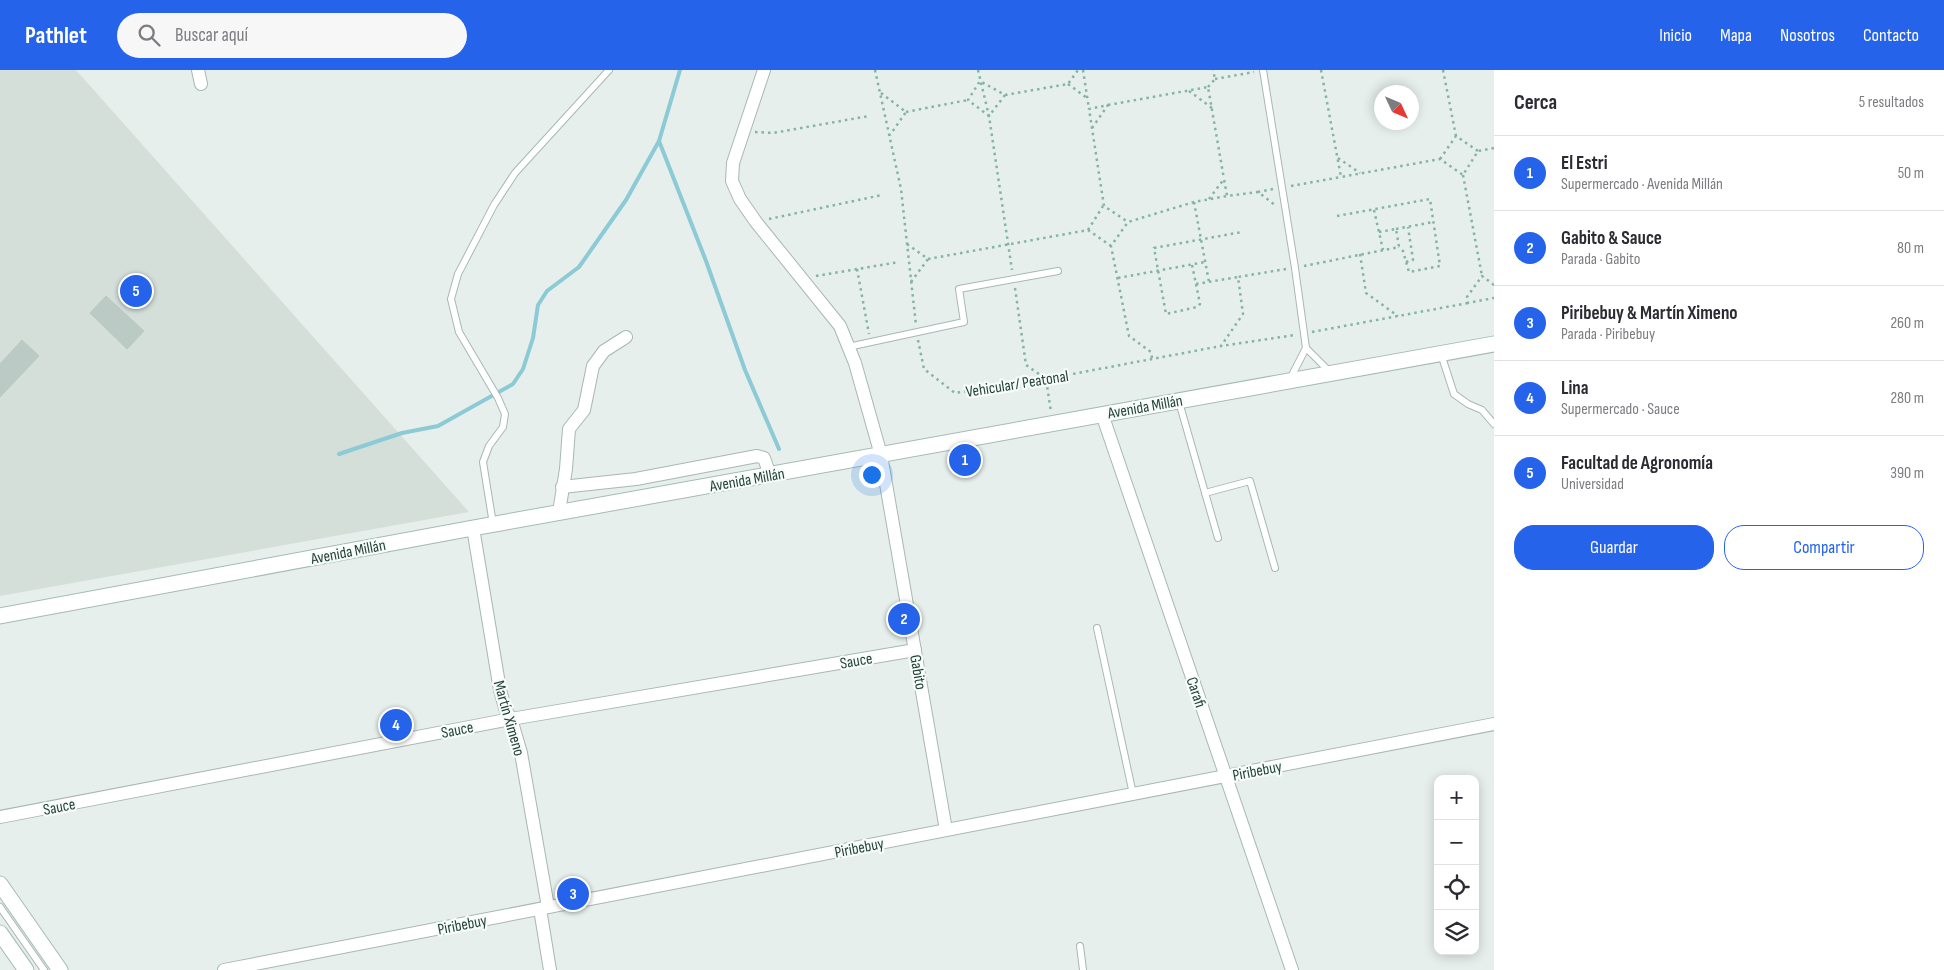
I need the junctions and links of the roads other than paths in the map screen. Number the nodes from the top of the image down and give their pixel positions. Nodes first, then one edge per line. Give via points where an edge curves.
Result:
1 (198, 70) edge
2 (603, 70) edge
3 (608, 70) edge
4 (764, 70) edge
5 (1263, 70) edge
6 (600, 79) junction
7 (201, 84) dead end
8 (1058, 271) dead end
9 (626, 337) dead end
10 (1494, 344) edge
11 (848, 348) junction
12 (1306, 348) junction
13 (1441, 353) junction
14 (1331, 373) junction
15 (1290, 380) junction
16 (1179, 400) junction
17 (1102, 414) junction
18 (1494, 424) edge
19 (881, 454) junction
20 (770, 475) junction
21 (562, 486) junction
22 (1205, 493) junction
23 (560, 512) junction
24 (493, 524) junction
25 (473, 528) junction
26 (1218, 538) dead end
27 (1275, 568) dead end
28 (0, 616) edge
29 (1097, 628) dead end
30 (915, 650) junction
31 (511, 719) junction
32 (1494, 724) edge
33 (1225, 776) junction
34 (1134, 794) junction
35 (0, 817) edge
36 (946, 830) junction
37 (0, 884) edge
38 (0, 907) edge
39 (544, 908) junction
40 (0, 933) edge
41 (1080, 946) dead end
42 (26, 970) edge
43 (44, 970) edge
44 (60, 970) edge
45 (224, 970) edge
46 (550, 970) edge
47 (1083, 970) edge
48 (1292, 970) edge

1 - 7 street
2 - 6 lane
3 - 6 lane
4 - 11 street via 733,164 732,180 756,222 840,326
5 - 12 lane
6 - 24 lane via 515,173 494,205 458,274 451,299 459,332 505,414 505,422 483,462
8 - 11 lane via 959,289 964,322
9 - 21 street via 604,351 593,366 584,410 569,429
10 - 13 main road, Avenida Millán
11 - 19 street
12 - 14 lane
12 - 15 lane
13 - 14 main road, Avenida Millán
13 - 18 lane via 1454,394 1482,410
14 - 15 main road, Avenida Millán
15 - 16 main road, Avenida Millán
16 - 17 main road, Avenida Millán
16 - 22 lane
17 - 19 main road, Avenida Millán
17 - 33 street, Carafi
19 - 20 main road, Avenida Millán
19 - 30 street, Gabito
20 - 21 street via 764,458 757,456 636,479
20 - 23 main road, Avenida Millán
21 - 23 street
22 - 26 lane
22 - 27 lane via 1250,482
23 - 24 main road, Avenida Millán
24 - 25 main road, Avenida Millán
25 - 28 main road, Avenida Millán
25 - 31 street, Martín Ximeno via 500,690
29 - 34 lane
30 - 31 street, Sauce
30 - 36 street, Gabito
31 - 35 street, Sauce
31 - 39 street, Martín Ximeno via 522,753
32 - 33 street, Piribebuy
33 - 34 street, Piribebuy
33 - 48 street, Carafi
34 - 36 street, Piribebuy
36 - 39 street, Piribebuy
37 - 44 main road
38 - 43 lane
39 - 45 street, Piribebuy
39 - 46 street, Martín Ximeno
40 - 42 main road
41 - 47 lane

